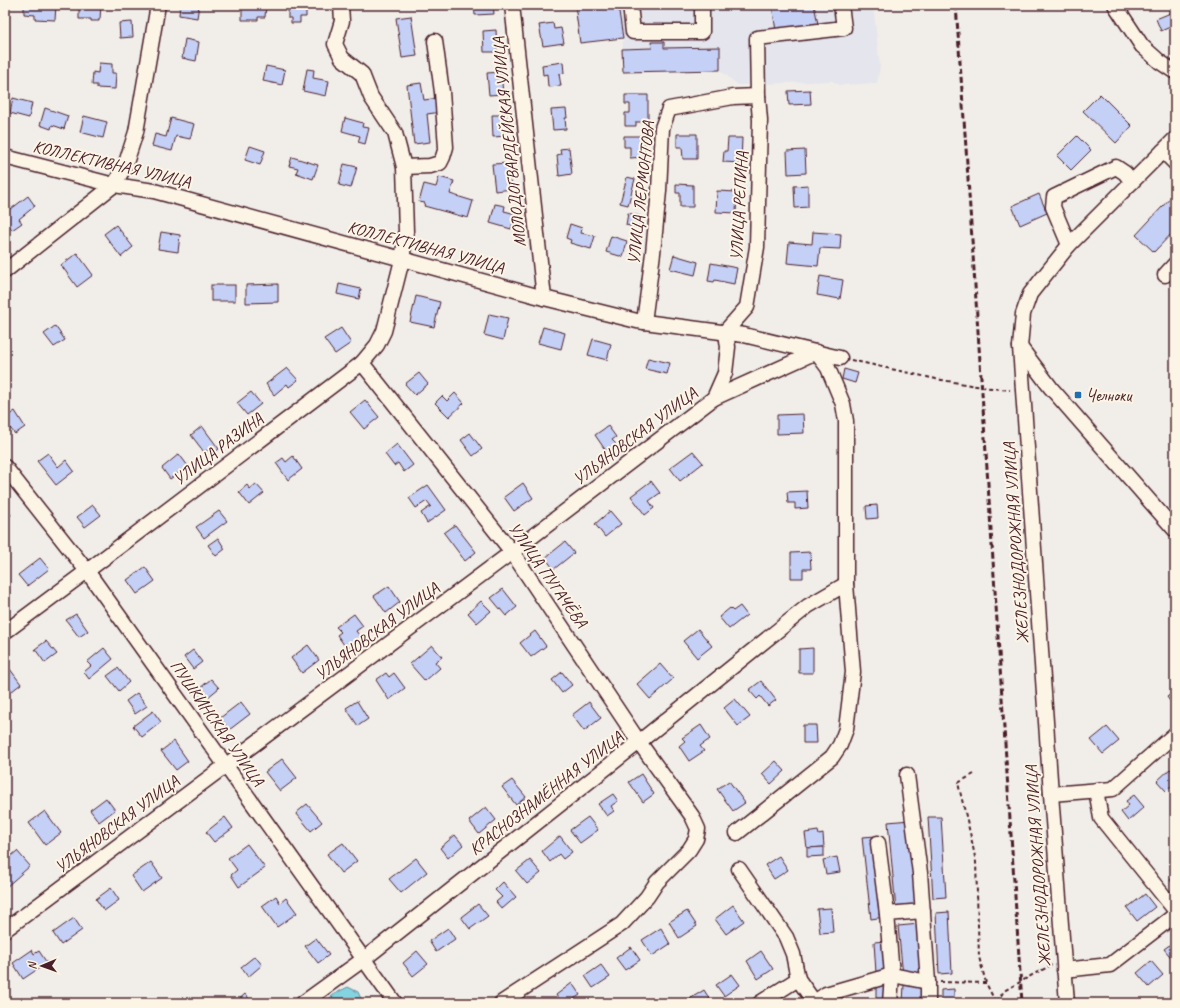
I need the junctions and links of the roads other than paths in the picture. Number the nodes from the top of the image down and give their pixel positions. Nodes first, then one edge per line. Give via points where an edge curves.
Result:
1 (158, 5) edge
2 (341, 5) edge
3 (512, 5) edge
4 (630, 5) edge
5 (702, 5) edge
6 (841, 5) edge
7 (1115, 5) edge
8 (435, 42) dead end
9 (1175, 72) edge
10 (758, 96) junction
11 (1175, 139) edge
12 (1163, 151) junction
13 (5, 157) edge
14 (1175, 163) edge
15 (404, 167) junction
16 (1132, 182) junction
17 (114, 185) junction
18 (1069, 246) junction
19 (402, 260) junction
20 (1175, 264) edge
21 (5, 271) edge
22 (1165, 275) dead end
23 (544, 298) junction
24 (644, 322) junction
25 (725, 333) junction
26 (1020, 347) junction
27 (816, 352) junction
28 (840, 358) road end
29 (362, 363) junction
30 (714, 398) junction
31 (5, 467) edge
32 (1175, 530) edge
33 (512, 552) junction
34 (87, 571) junction
35 (846, 584) junction
36 (5, 632) edge
37 (1175, 734) edge
38 (639, 742) junction
39 (226, 766) junction
40 (907, 775) dead end
41 (1096, 790) junction
42 (1051, 794) junction
43 (737, 833) dead end
44 (878, 843) dead end
45 (739, 869) dead end
46 (1175, 910) edge
47 (923, 911) junction
48 (887, 914) junction
49 (1175, 914) edge
50 (5, 930) edge
51 (364, 959) junction
52 (1064, 965) junction
53 (892, 975) junction
54 (798, 980) junction
55 (928, 982) junction
56 (303, 1003) edge
57 (395, 1003) edge
58 (501, 1003) edge
59 (760, 1003) edge
60 (815, 1003) edge
61 (890, 1003) edge
62 (928, 1003) edge
63 (1067, 1003) edge

1 - 17 street via 136,132 125,166
2 - 15 street, УЛИЦА РАЗИНА via 342,21 335,44 342,58 362,74 372,97 395,133
3 - 23 street, МОЛОДОГВАРДЕЙСКАЯ УЛИЦА
4 - 5 street via 632,32 702,32
6 - 10 street, УЛИЦА РЕПИНА via 844,28 757,38
7 - 9 street via 1142,46
8 - 15 street via 442,92 446,147 444,157 440,162 430,166
10 - 24 street, УЛИЦА ЛЕРМОНТОВА via 733,97 669,109 662,128 660,191
10 - 25 street, УЛИЦА РЕПИНА via 758,247 747,307
11 - 12 street, ЖЕЛЕЗНОДОРОЖНАЯ УЛИЦА
12 - 14 street
12 - 16 street, ЖЕЛЕЗНОДОРОЖНАЯ УЛИЦА
13 - 17 street, КОЛЛЕКТИВНАЯ УЛИЦА
15 - 19 street, УЛИЦА РАЗИНА via 406,232
16 - 18 street, ЖЕЛЕЗНОДОРОЖНАЯ УЛИЦА
16 - 18 street via 1116,167 1054,197 1053,207
17 - 19 street, КОЛЛЕКТИВНАЯ УЛИЦА via 154,191
17 - 21 street
18 - 26 street, ЖЕЛЕЗНОДОРОЖНАЯ УЛИЦА via 1030,294 1022,314
19 - 23 street, КОЛЛЕКТИВНАЯ УЛИЦА
19 - 29 street, УЛИЦА РАЗИНА via 384,331 377,345
20 - 22 street
23 - 24 street, КОЛЛЕКТИВНАЯ УЛИЦА
24 - 25 street, КОЛЛЕКТИВНАЯ УЛИЦА
25 - 27 street, КОЛЛЕКТИВНАЯ УЛИЦА
25 - 30 street, УЛЬЯНОВСКАЯ УЛИЦА via 728,347 725,373
26 - 32 street via 1051,388
26 - 42 street, ЖЕЛЕЗНОДОРОЖНАЯ УЛИЦА
27 - 28 street, КОЛЛЕКТИВНАЯ УЛИЦА
27 - 30 street
27 - 35 street via 828,368 843,404 846,421
29 - 33 street, УЛИЦА ПУГАЧЁВА
29 - 34 street, УЛИЦА РАЗИНА
30 - 33 street, УЛЬЯНОВСКАЯ УЛИЦА
31 - 34 street, ПУШКИНСКАЯ УЛИЦА
33 - 38 street, УЛИЦА ПУГАЧЁВА
33 - 39 street, УЛЬЯНОВСКАЯ УЛИЦА
34 - 36 street, УЛИЦА РАЗИНА
34 - 39 street, ПУШКИНСКАЯ УЛИЦА
35 - 38 street, КРАСНОЗНАМЁННАЯ УЛИЦА via 808,606
35 - 43 street via 853,672 846,729 840,745 832,757
37 - 41 street via 1113,789
38 - 51 street, КРАСНОЗНАМЁННАЯ УЛИЦА
38 - 58 street, УЛИЦА ПУГАЧЁВА via 692,816 698,829 696,839 622,924
39 - 50 street, УЛЬЯНОВСКАЯ УЛИЦА
39 - 51 street, ПУШКИНСКАЯ УЛИЦА
40 - 47 street
41 - 42 street
41 - 46 street via 1101,818
42 - 52 street, ЖЕЛЕЗНОДОРОЖНАЯ УЛИЦА
44 - 48 street
45 - 54 street via 786,937 793,954
47 - 48 street
47 - 55 street
48 - 53 street
49 - 52 street via 1110,965
51 - 56 street, КРАСНОЗНАМЁННАЯ УЛИЦА
51 - 57 street, ПУШКИНСКАЯ УЛИЦА
52 - 63 street, ЖЕЛЕЗНОДОРОЖНАЯ УЛИЦА
53 - 55 street
53 - 60 street via 826,994
53 - 61 street
54 - 59 street
54 - 60 street
55 - 62 street

